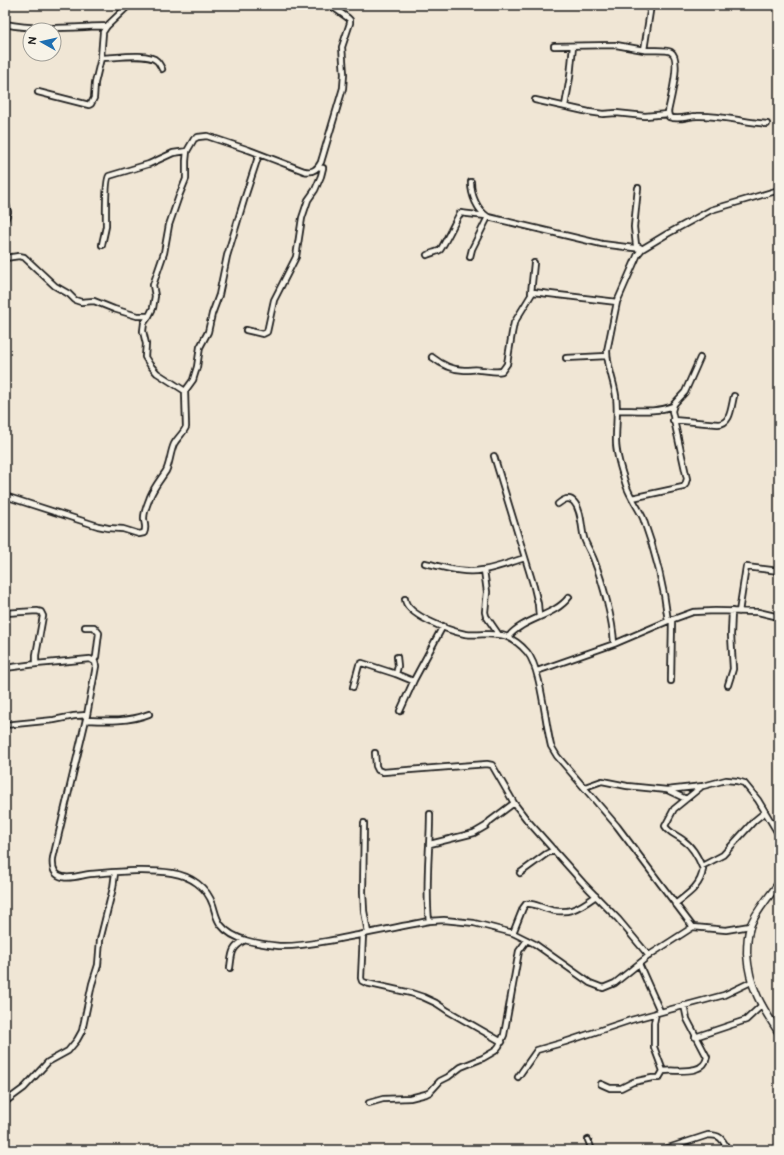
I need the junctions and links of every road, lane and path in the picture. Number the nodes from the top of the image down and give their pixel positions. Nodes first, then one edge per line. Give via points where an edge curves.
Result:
1 (129, 5) edge
2 (330, 5) edge
3 (650, 5) edge
4 (5, 24) edge
5 (107, 26) junction
6 (554, 46) dead end
7 (573, 46) junction
8 (644, 50) junction
9 (101, 58) junction
10 (162, 69) dead end
11 (38, 92) dead end
12 (535, 100) dead end
13 (565, 106) junction
14 (668, 114) junction
15 (767, 124) dead end
16 (187, 151) junction
17 (259, 154) junction
18 (318, 167) junction
19 (471, 182) dead end
20 (638, 188) dead end
21 (779, 190) edge
22 (5, 200) edge
23 (487, 217) junction
24 (5, 220) edge
25 (102, 245) dead end
26 (642, 249) junction
27 (427, 254) dead end
28 (5, 258) edge
29 (470, 258) dead end
30 (534, 263) dead end
31 (530, 297) junction
32 (617, 302) junction
33 (149, 316) junction
34 (246, 330) dead end
35 (607, 356) junction
36 (432, 357) dead end
37 (566, 358) dead end
38 (700, 358) dead end
39 (185, 391) junction
40 (734, 396) dead end
41 (673, 409) junction
42 (617, 410) junction
43 (673, 420) junction
44 (494, 456) dead end
45 (5, 496) edge
46 (632, 498) junction
47 (558, 504) dead end
48 (525, 558) junction
49 (425, 562) dead end
50 (484, 570) junction
51 (779, 571) edge
52 (569, 597) dead end
53 (405, 599) dead end
54 (732, 611) junction
55 (739, 612) junction
56 (5, 613) edge
57 (539, 616) junction
58 (779, 617) edge
59 (670, 620) junction
60 (443, 626) junction
61 (85, 627) dead end
62 (499, 635) junction
63 (508, 637) junction
64 (614, 644) junction
65 (397, 657) dead end
66 (94, 660) junction
67 (36, 664) junction
68 (5, 668) edge
69 (536, 671) junction
70 (396, 674) junction
71 (671, 681) dead end
72 (413, 682) junction
73 (728, 685) dead end
74 (353, 687) dead end
75 (400, 711) dead end
76 (149, 714) dead end
77 (86, 718) junction
78 (5, 725) edge
79 (375, 754) dead end
80 (703, 786) junction
81 (585, 787) junction
82 (667, 790) junction
83 (686, 799) junction
84 (514, 803) junction
85 (765, 812) junction
86 (430, 814) dead end
87 (364, 822) dead end
88 (779, 835) edge
89 (430, 844) junction
90 (554, 850) junction
91 (702, 866) junction
92 (115, 872) junction
93 (520, 873) dead end
94 (777, 886) edge
95 (779, 894) edge
96 (596, 896) junction
97 (676, 904) junction
98 (429, 921) junction
99 (693, 926) junction
100 (750, 926) junction
101 (512, 933) junction
102 (366, 934) junction
103 (245, 940) junction
104 (527, 940) junction
105 (650, 956) junction
106 (640, 964) junction
107 (230, 968) dead end
108 (751, 982) junction
109 (684, 1005) junction
110 (762, 1005) junction
111 (658, 1012) junction
112 (779, 1033) edge
113 (695, 1037) junction
114 (502, 1042) junction
115 (663, 1071) junction
116 (518, 1077) dead end
117 (601, 1084) dead end
118 (5, 1102) edge
119 (369, 1103) dead end
120 (588, 1140) dead end
121 (592, 1150) edge
122 (662, 1150) edge
123 (728, 1150) edge

1 - 5 street
2 - 18 street via 348,18 350,23 342,47 343,88
3 - 8 street
4 - 5 street via 42,28
5 - 9 street via 103,32
6 - 7 street
7 - 8 street via 616,45
7 - 13 street
8 - 14 street via 668,51 675,55 675,76
9 - 10 street via 140,56 157,61
9 - 11 street via 92,104
12 - 13 street
13 - 14 street via 603,114
14 - 15 street via 678,119 718,116
16 - 17 street via 194,139 207,136
16 - 25 street via 173,153 149,164 109,176 106,182 106,225
16 - 33 street via 186,179 169,225 164,253 153,281 154,302
17 - 18 street via 304,171 311,172
17 - 39 street via 227,256 208,332 200,347 193,380
18 - 34 street via 322,168 321,176 304,212 296,257 274,300 267,332 263,334
19 - 23 street via 476,202
20 - 26 street via 634,227 636,245
21 - 26 street via 711,210
22 - 24 street via 8,212
23 - 26 street via 602,244
23 - 27 street via 460,213 441,249
23 - 29 street
26 - 32 street
28 - 33 street via 24,257 55,286 75,300 94,300 137,316
30 - 31 street
31 - 32 street via 533,292
31 - 36 street via 514,323 507,364 502,371 494,373 478,369 455,369
32 - 35 street
33 - 39 street via 143,328 145,357 157,373
35 - 37 street
35 - 42 street via 615,388
38 - 41 street via 685,392
39 - 45 street via 186,427 173,446 166,471 150,498 144,518 146,530 142,534 92,524
40 - 43 street via 728,418 723,424
41 - 42 street
41 - 43 street
42 - 46 street via 616,443 619,461
43 - 46 street via 687,479 686,485
44 - 48 street
46 - 59 street via 652,543
47 - 64 street via 564,499 570,500 574,502 578,512 584,539 595,561 603,587
48 - 50 street
48 - 57 street
49 - 50 street via 445,568
50 - 62 street via 487,592 485,612
51 - 55 street via 746,567
52 - 57 street via 558,608
53 - 60 street via 408,608 414,613
54 - 55 street
54 - 59 street via 692,612
54 - 73 street via 733,669
55 - 58 street via 758,612
56 - 67 street via 41,612 43,616
57 - 63 street via 517,628
59 - 64 street
59 - 71 street
60 - 62 street via 465,634
60 - 72 street
61 - 66 street via 94,627 99,633
62 - 63 street
63 - 69 street via 528,653
64 - 69 street
65 - 70 street
66 - 67 street
66 - 77 street via 96,666
67 - 68 street
69 - 81 street via 551,746
70 - 72 street
70 - 74 street via 362,663 356,671
72 - 75 street
76 - 77 street via 114,721
77 - 78 street via 74,716
77 - 92 street via 52,866 54,872 63,877
79 - 84 street via 376,766 383,772 492,765
80 - 82 street
80 - 83 street
80 - 85 street via 737,780 744,783
81 - 82 street via 602,781
81 - 97 street
82 - 83 street
83 - 91 street via 674,809 665,826 667,830 684,840
84 - 89 street via 474,833
84 - 90 street
85 - 88 street
85 - 91 street via 723,855
86 - 89 street
87 - 102 street via 362,892
89 - 98 street via 427,898
90 - 93 street
90 - 96 street
91 - 97 street via 701,881
92 - 103 street via 159,872 189,879 208,893 221,926
92 - 118 street via 98,965 82,1031 68,1050 48,1062 24,1088
94 - 95 street
94 - 100 main road
96 - 101 street via 582,907 560,912 526,904
96 - 105 street
97 - 99 street
98 - 101 street via 474,923
98 - 102 street
99 - 100 street via 726,930
99 - 105 street
100 - 108 main road via 747,940
101 - 104 street
102 - 103 street via 288,946
102 - 114 street via 362,981 423,997
103 - 107 street via 233,949
104 - 106 street via 590,983 603,988 615,983
104 - 114 street via 519,952
105 - 106 street
106 - 111 street
108 - 109 street via 724,995
108 - 110 main road
109 - 111 street
109 - 113 street
110 - 112 main road
110 - 113 street via 746,1020
111 - 115 street via 654,1023 654,1047
111 - 116 street via 537,1050
113 - 115 street via 707,1057 702,1067 683,1071
114 - 119 street via 495,1051 460,1067 426,1094
115 - 117 street via 659,1078 633,1082 621,1088 610,1088
120 - 121 street
122 - 123 street via 708,1134 720,1137

